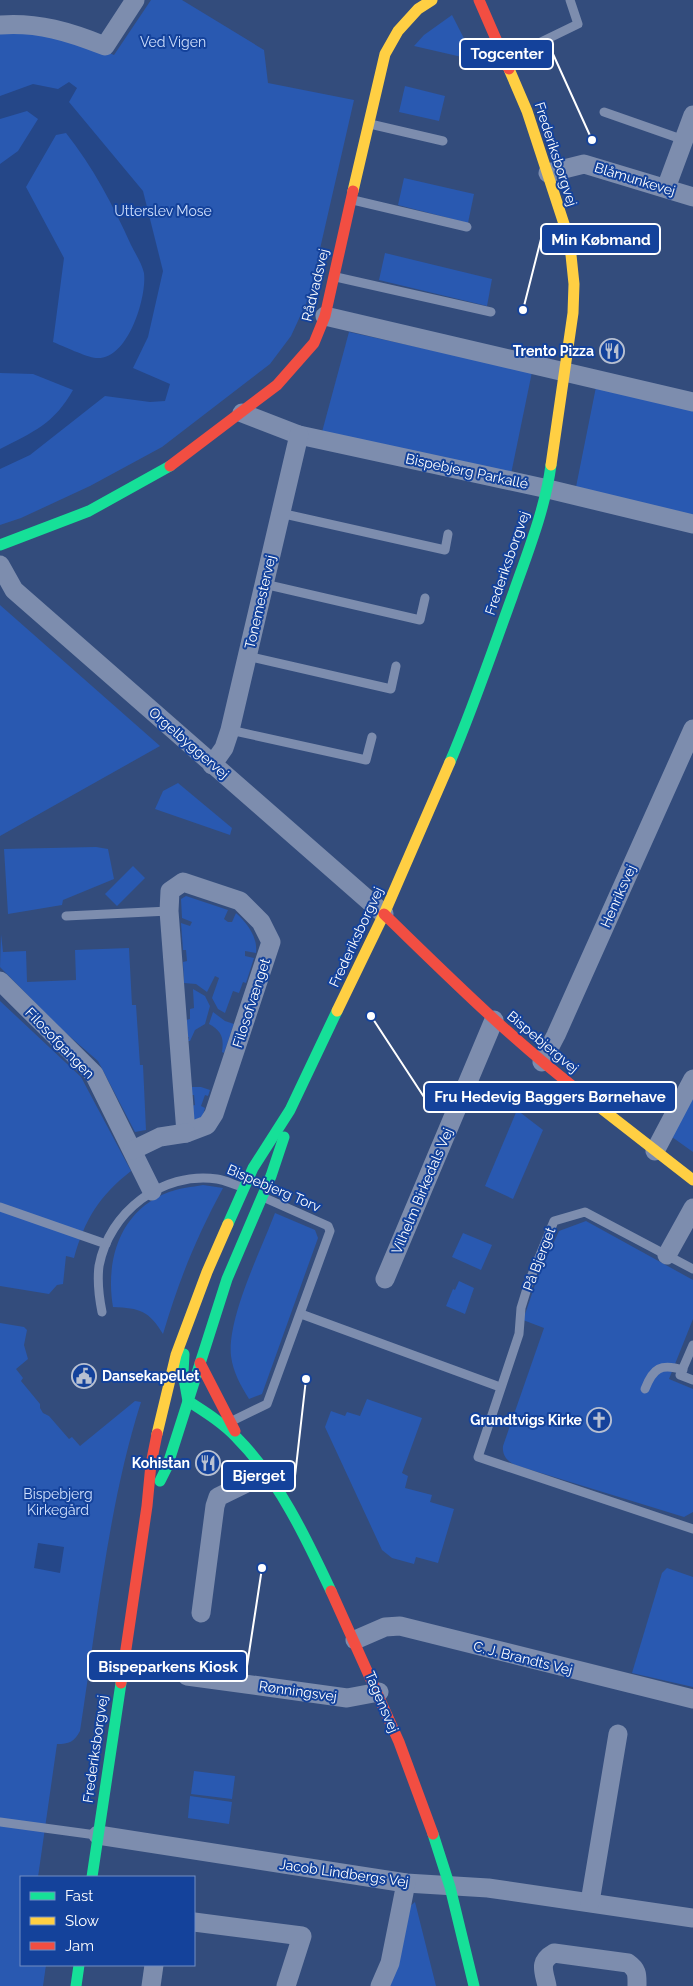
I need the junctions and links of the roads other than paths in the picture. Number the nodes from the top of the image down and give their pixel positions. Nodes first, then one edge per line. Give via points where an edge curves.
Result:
1 (135, 0) edge
2 (432, 0) edge
3 (479, 0) edge
4 (570, 0) edge
5 (0, 25) edge
6 (505, 59) junction
7 (604, 112) dead end
8 (693, 115) edge
9 (367, 123) junction
10 (684, 140) junction
11 (442, 141) dead end
12 (548, 173) junction
13 (666, 188) junction
14 (693, 197) edge
15 (350, 200) junction
16 (467, 227) dead end
17 (334, 276) junction
18 (491, 312) dead end
19 (325, 316) junction
20 (565, 371) junction
21 (693, 402) edge
22 (242, 413) junction
23 (298, 435) junction
24 (548, 489) junction
25 (280, 513) junction
26 (693, 524) edge
27 (448, 534) dead end
28 (0, 545) edge
29 (0, 566) edge
30 (264, 584) junction
31 (425, 598) dead end
32 (247, 656) junction
33 (396, 666) dead end
34 (693, 729) edge
35 (230, 730) junction
36 (372, 737) dead end
37 (212, 765) junction
38 (169, 911) junction
39 (384, 914) junction
40 (66, 916) dead end
41 (0, 981) edge
42 (494, 1020) junction
43 (542, 1062) junction
44 (693, 1079) edge
45 (290, 1110) junction
46 (186, 1132) junction
47 (133, 1150) junction
48 (655, 1150) junction
49 (693, 1180) edge
50 (244, 1188) junction
51 (152, 1191) junction
52 (262, 1196) junction
53 (0, 1206) edge
54 (693, 1208) edge
55 (106, 1244) junction
56 (667, 1255) junction
57 (693, 1269) edge
58 (385, 1279) dead end
59 (197, 1300) junction
60 (102, 1312) dead end
61 (301, 1314) junction
62 (693, 1345) edge
63 (200, 1363) junction
64 (683, 1370) junction
65 (693, 1380) edge
66 (500, 1387) junction
67 (645, 1389) dead end
68 (188, 1401) junction
69 (230, 1421) junction
70 (240, 1441) junction
71 (265, 1474) junction
72 (147, 1506) junction
73 (693, 1528) edge
74 (200, 1613) dead end
75 (355, 1640) junction
76 (187, 1676) dead end
77 (379, 1692) junction
78 (693, 1699) edge
79 (618, 1734) dead end
80 (0, 1822) edge
81 (98, 1836) junction
82 (92, 1876) edge
83 (406, 1883) junction
84 (449, 1886) junction
85 (590, 1902) junction
86 (693, 1918) edge
87 (195, 1922) edge
88 (79, 1966) edge
89 (154, 1966) edge
90 (76, 1986) edge
91 (151, 1986) edge
92 (286, 1986) edge
93 (380, 1986) edge
94 (474, 1986) edge
95 (547, 1986) edge
96 (637, 1986) edge

1 - 5 street via 105,46 70,32 35,25
2 - 9 street, Rådvadsvej via 398,31 385,54
3 - 6 street, Frederiksborgvej
4 - 6 lane via 578,24
6 - 12 street, Frederiksborgvej
7 - 10 lane
8 - 10 street
9 - 11 lane
9 - 15 street, Rådvadsvej
10 - 13 street
12 - 13 street, Blåmunkevej via 584,164
12 - 20 street, Frederiksborgvej via 571,255 574,284
13 - 14 street, Blåmunkevej
15 - 16 lane
15 - 17 street, Rådvadsvej
17 - 18 lane
17 - 19 street, Rådvadsvej
19 - 20 street
19 - 22 street, Rådvadsvej via 314,343 297,364
20 - 21 street
20 - 24 street, Frederiksborgvej
22 - 23 street, Bispebjerg Parkallé
22 - 28 street, Rådvadsvej via 172,465 89,511
23 - 24 street, Bispebjerg Parkallé
23 - 25 street, Tonemestervej
24 - 26 street, Bispebjerg Parkallé
24 - 39 street, Frederiksborgvej via 470,714
25 - 27 lane via 445,550
25 - 30 street, Tonemestervej
29 - 37 street, Orgelbyggervej via 14,590
30 - 31 lane via 420,620
30 - 32 street, Tonemestervej
32 - 33 lane via 391,689
32 - 35 street, Tonemestervej
34 - 43 street, Henriksvej
35 - 36 lane via 366,760
35 - 37 street, Tonemestervej via 224,748
37 - 39 street, Orgelbyggervej
38 - 40 lane
38 - 46 street, Filosofvænget
38 - 46 street, Filosofvænget via 170,891 182,882 240,901 261,922 271,942 214,1114 207,1125
39 - 42 street, Bispebjergvej
39 - 45 street, Frederiksborgvej
41 - 47 street, Filosofgangen via 94,1074
42 - 43 street, Bispebjergvej
42 - 58 street, Vilhelm Birkedals Vej
43 - 48 street, Bispebjergvej
44 - 48 street
45 - 50 street, Frederiksborgvej via 262,1152
45 - 52 street, Frederiksborgvej via 282,1144
46 - 47 street, Filosofvænget via 160,1137
47 - 51 street, Filosofgangen
48 - 49 street, Bispebjergvej
50 - 51 lane, Bispebjerg Torv via 218,1179 195,1178 173,1182
50 - 52 lane, Bispebjerg Torv
50 - 59 street, Frederiksborgvej
51 - 55 lane, Bispebjerg Torv via 130,1208
52 - 61 lane, Bispebjerg Torv via 328,1226 330,1231
52 - 63 street, Frederiksborgvej via 227,1279
53 - 55 lane
54 - 56 street
55 - 60 lane, Bispebjerg Torv via 99,1266
56 - 57 lane, På Bjerget
56 - 66 lane, På Bjerget via 585,1212 554,1221 529,1282 521,1308 519,1334
59 - 68 street via 184,1357
59 - 72 street, Frederiksborgvej via 168,1386 151,1464
61 - 66 lane
61 - 69 lane, Bispebjerg Torv via 267,1404
62 - 64 lane
63 - 68 street, Frederiksborgvej
63 - 69 street, Tagensvej
64 - 65 lane via 680,1375
64 - 67 lane via 670,1366 658,1369
66 - 73 lane, På Bjerget via 478,1457
68 - 70 street, Tagensvej
68 - 72 street, Frederiksborgvej via 167,1467
69 - 70 street, Tagensvej
70 - 71 street, Tagensvej
71 - 74 street via 218,1497
71 - 75 street, Tagensvej via 316,1562
72 - 81 street, Frederiksborgvej
75 - 77 street, Tagensvej
75 - 78 street, C. J. Brandts Vej via 385,1627 400,1626
76 - 77 street, Rønningsvej via 347,1698
77 - 84 street, Tagensvej via 406,1757
79 - 85 street
80 - 81 lane
81 - 82 street, Frederiksborgvej
81 - 83 street, Jacob Lindbergs Vej
83 - 84 street, Jacob Lindbergs Vej
83 - 93 street via 390,1963
84 - 85 street, Jacob Lindbergs Vej
84 - 94 street, Tagensvej
85 - 86 street, Jacob Lindbergs Vej
87 - 92 street via 302,1936
88 - 90 street
89 - 91 street
95 - 96 street via 543,1966 546,1958 554,1953 628,1963 638,1974

